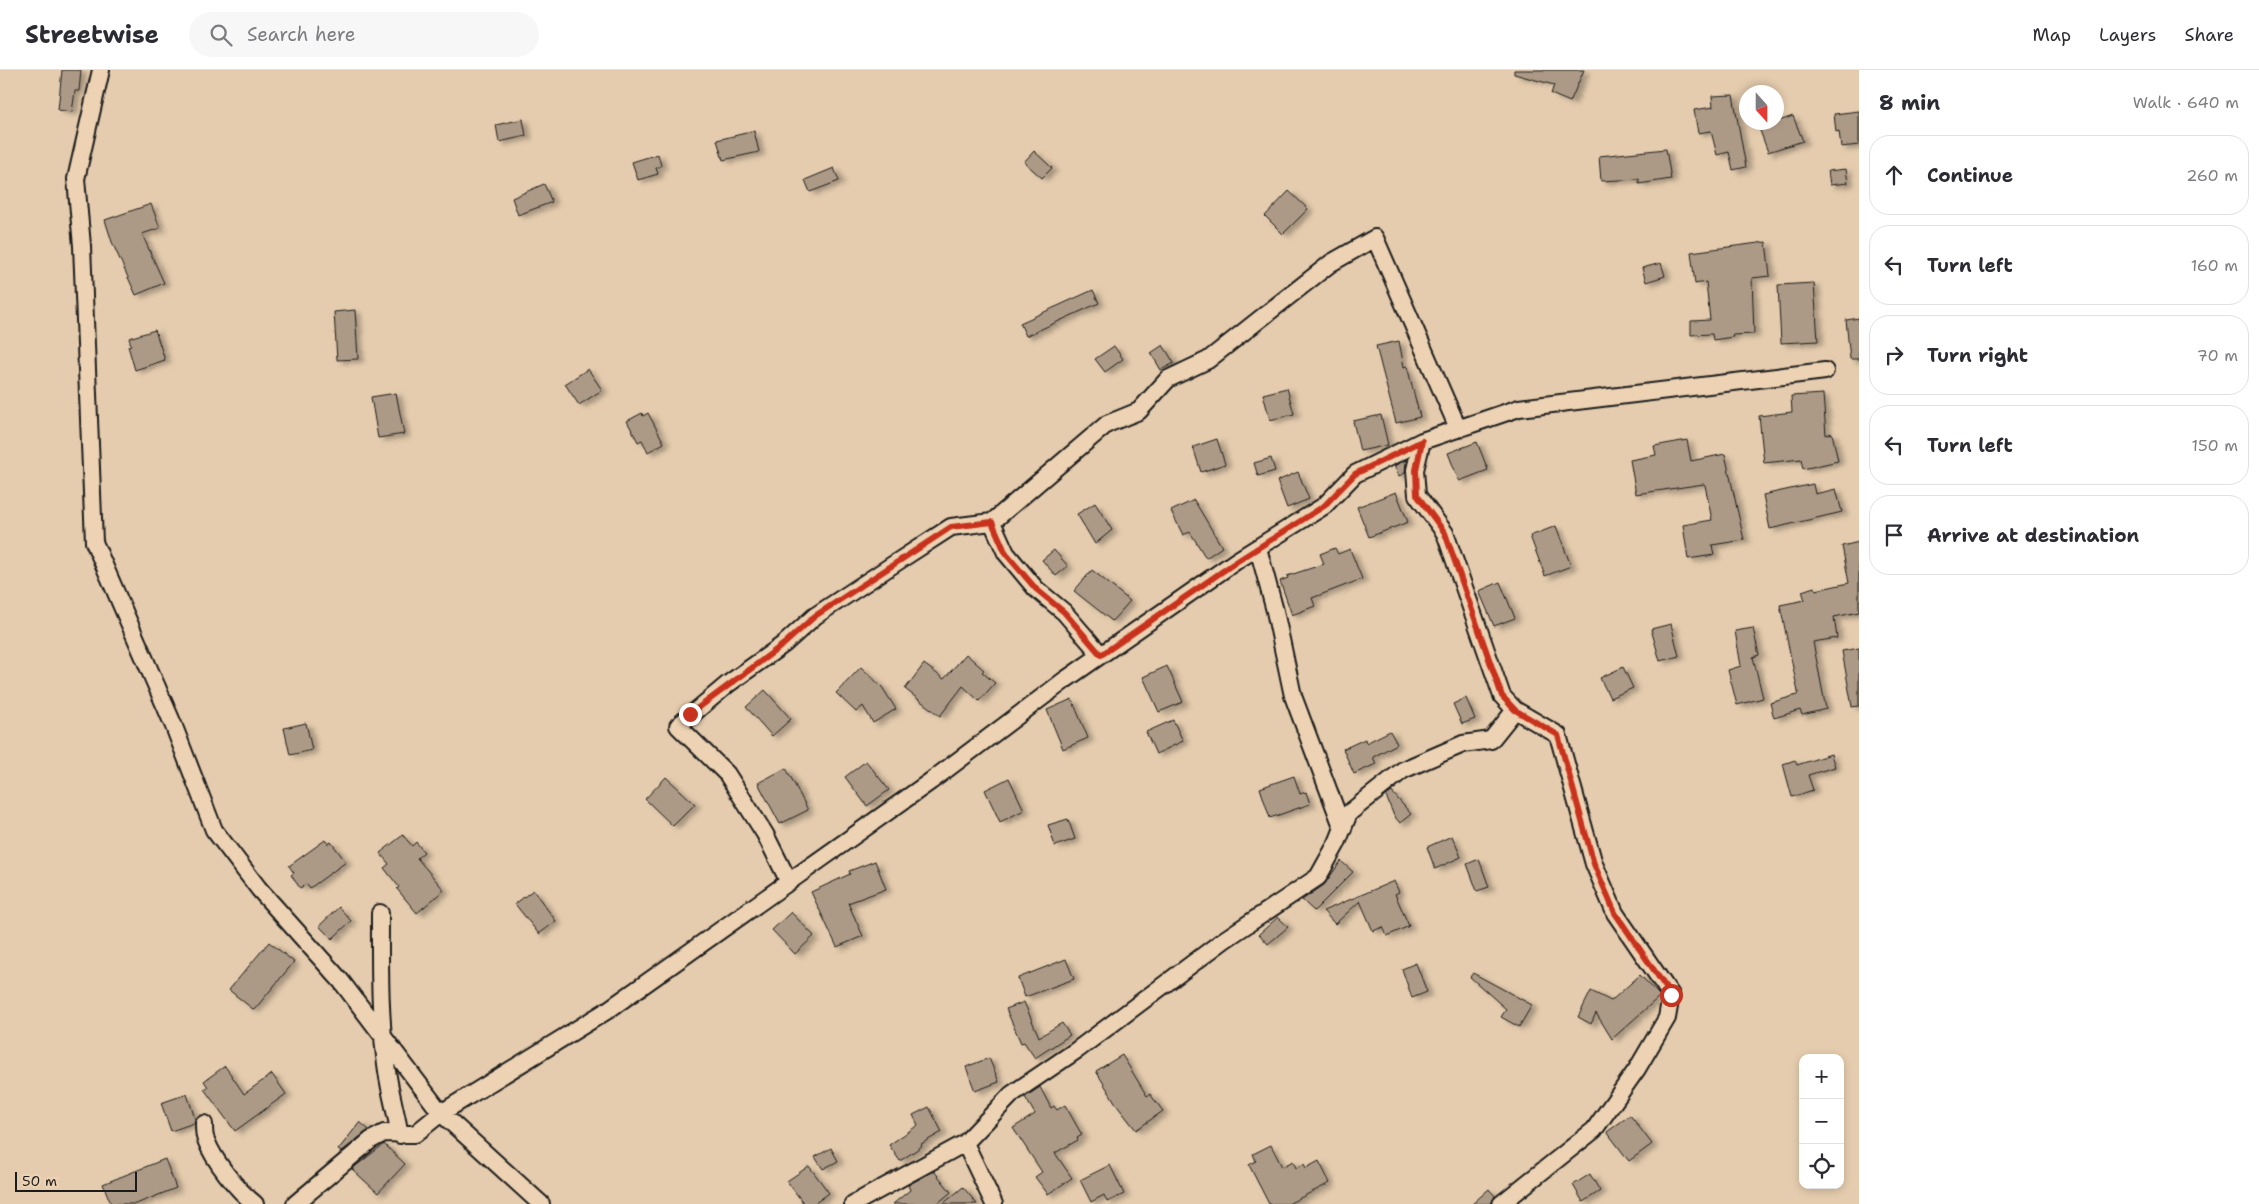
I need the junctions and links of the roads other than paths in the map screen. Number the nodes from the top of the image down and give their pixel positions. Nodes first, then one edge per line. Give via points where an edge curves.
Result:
1 (101, 70) edge
2 (1825, 371) dead end
3 (1458, 428) junction
4 (1422, 441) junction
5 (992, 522) junction
6 (1258, 548) junction
7 (1101, 655) junction
8 (1515, 710) junction
9 (1343, 829) junction
10 (789, 882) junction
11 (380, 913) dead end
12 (384, 1038) junction
13 (441, 1113) junction
14 (204, 1124) dead end
15 (400, 1135) junction
16 (965, 1143) junction
17 (255, 1204) edge
18 (294, 1204) edge
19 (541, 1204) edge
20 (853, 1204) edge
21 (994, 1204) edge
22 (1501, 1204) edge

1 - 12 street via 76,179 82,246 94,542 173,724 214,830 259,889 341,981
2 - 3 street via 1518,408
3 - 4 street
3 - 5 street via 1375,238 1331,263 1208,360 1168,379 1139,411 1108,424
4 - 6 street via 1355,474 1324,506
4 - 8 street via 1416,470 1417,495 1445,533 1502,696
5 - 7 street via 1006,554 1036,589 1064,612
5 - 10 street via 951,527 815,616 678,726 727,774 765,834
6 - 7 street
6 - 9 street via 1293,696
7 - 10 street
8 - 9 street via 1491,740 1463,744 1402,770 1349,813
8 - 22 street via 1558,735 1594,864 1615,913 1671,995 1667,1018 1594,1130
9 - 16 street via 1318,877 1224,940 1077,1050 1012,1094
10 - 13 street via 608,1010
11 - 12 street
12 - 13 street
12 - 15 street
13 - 15 street via 415,1134
13 - 19 street
14 - 17 street via 205,1140 224,1171
15 - 18 street via 384,1133 371,1140
16 - 20 street
16 - 21 street

